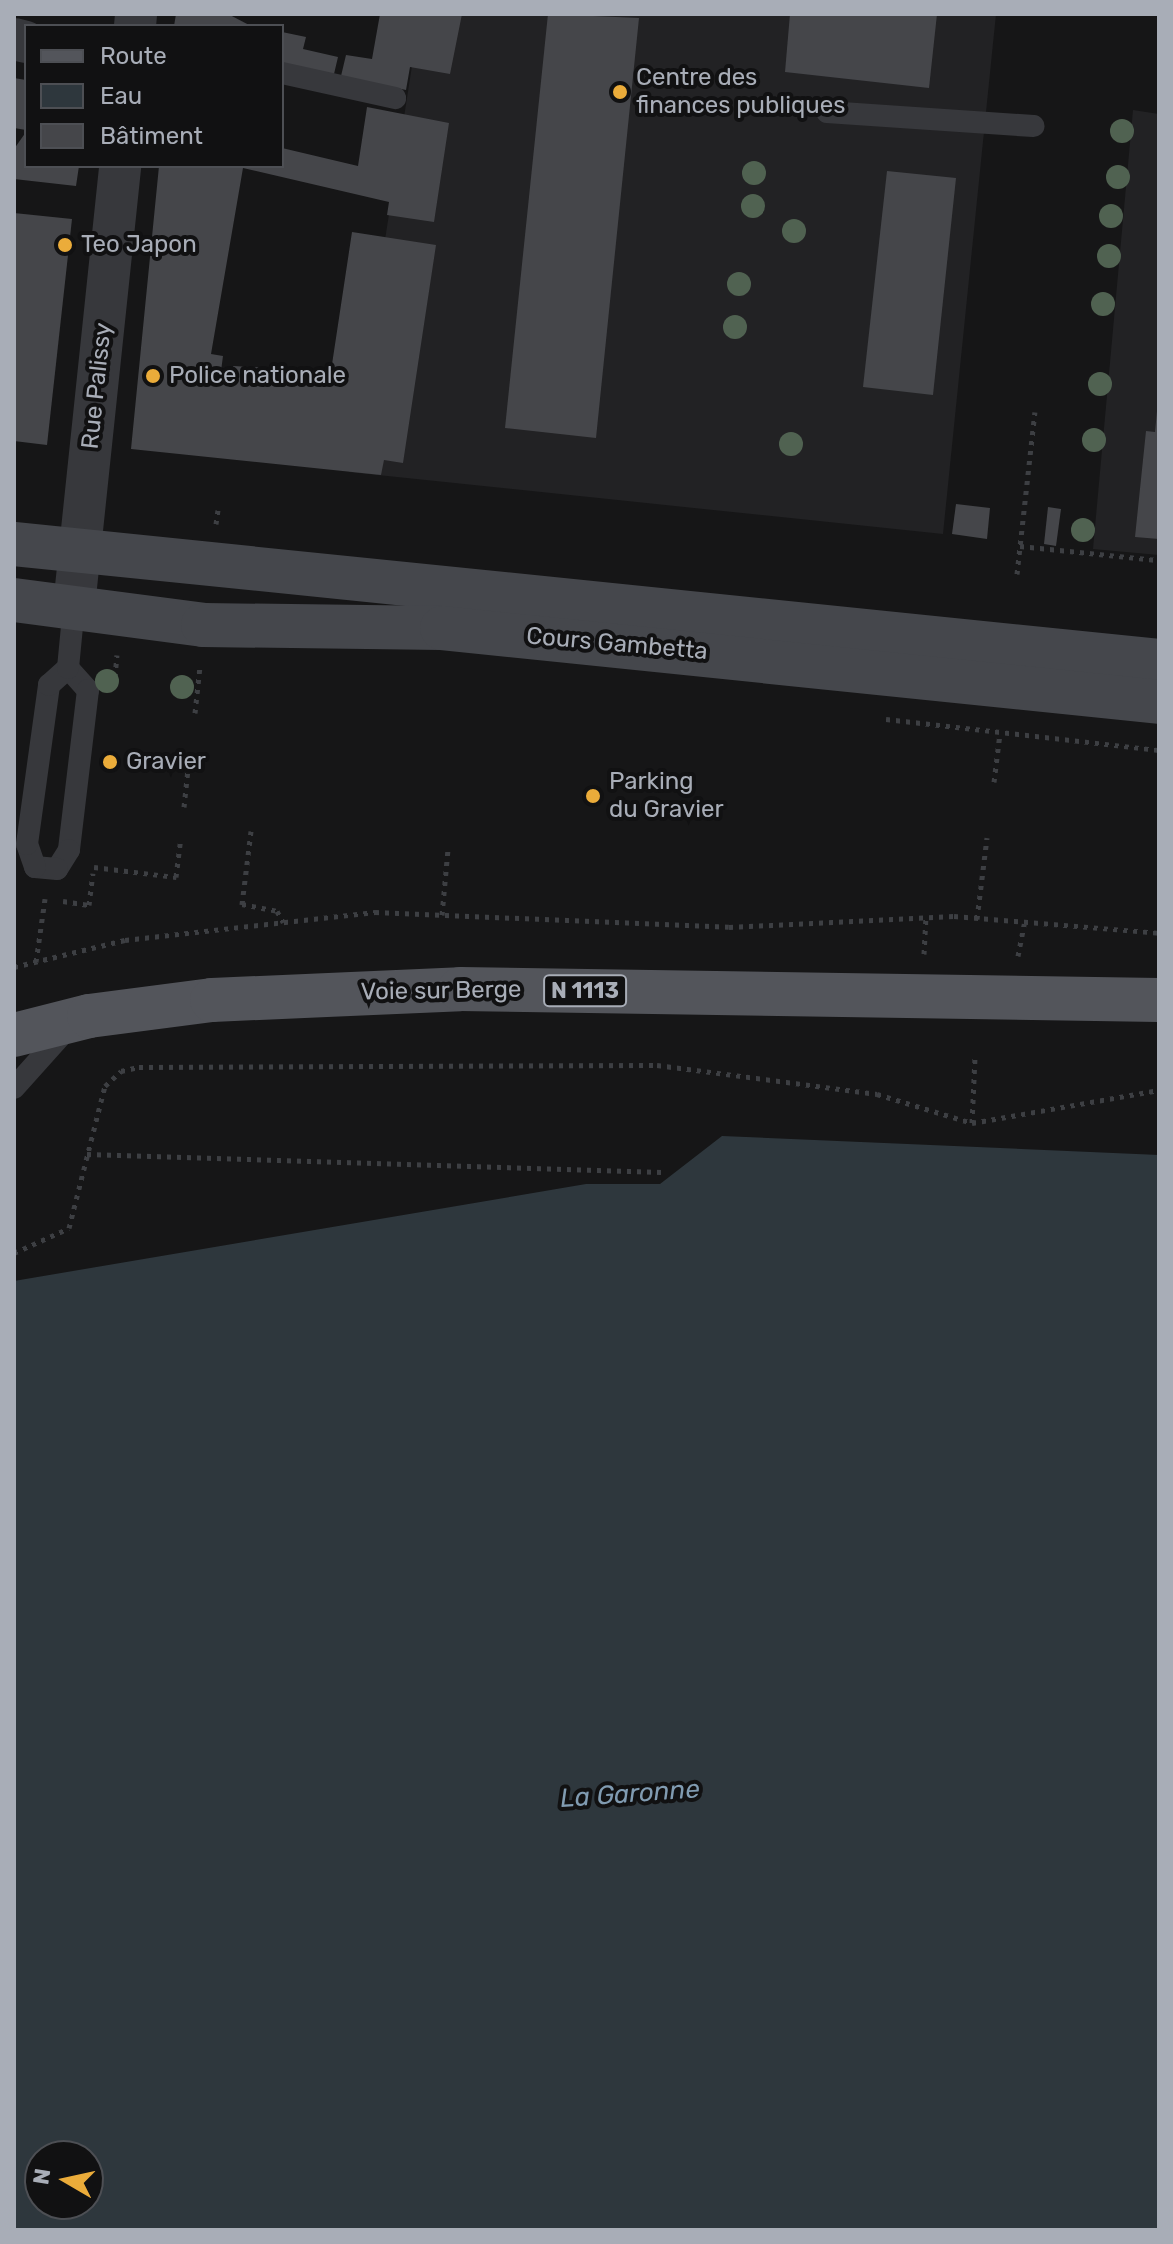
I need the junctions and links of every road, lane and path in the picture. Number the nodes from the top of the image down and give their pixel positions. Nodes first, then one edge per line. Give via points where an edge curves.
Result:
1 (284, 73) edge
2 (395, 98) dead end
3 (827, 112) dead end
4 (1034, 126) dead end
5 (120, 168) edge
6 (1035, 412) dead end
7 (14, 544) edge
8 (1020, 546) junction
9 (80, 551) junction
10 (1159, 560) edge
11 (1017, 574) dead end
12 (14, 600) edge
13 (74, 606) junction
14 (131, 657) dead end
15 (68, 660) junction
16 (1159, 661) edge
17 (187, 662) dead end
18 (201, 663) junction
19 (215, 665) dead end
20 (1159, 702) edge
21 (195, 713) dead end
22 (876, 718) dead end
23 (1000, 733) junction
24 (190, 750) dead end
25 (1159, 750) edge
26 (994, 782) dead end
27 (184, 807) dead end
28 (251, 831) dead end
29 (987, 838) dead end
30 (180, 843) dead end
31 (448, 849) dead end
32 (93, 867) dead end
33 (42, 904) dead end
34 (442, 915) junction
35 (926, 917) junction
36 (977, 919) junction
37 (283, 922) junction
38 (1024, 924) junction
39 (1159, 933) edge
40 (937, 955) dead end
41 (1005, 956) dead end
42 (36, 962) junction
43 (14, 967) edge
44 (1159, 1000) edge
45 (89, 1016) junction
46 (14, 1035) edge
47 (975, 1057) dead end
48 (14, 1088) edge
49 (1159, 1090) edge
50 (972, 1123) junction
51 (87, 1154) junction
52 (662, 1172) dead end
53 (14, 1253) edge

1 - 2 lane
3 - 4 lane
5 - 9 street, Rue Palissy
6 - 8 path
7 - 9 main road, Cours Gambetta
8 - 10 path
8 - 11 path
9 - 13 street, Rue Palissy
9 - 16 main road, Cours Gambetta
12 - 13 main road, Cours Gambetta
13 - 15 lane
13 - 20 main road, Cours Gambetta via 203,625 442,628
14 - 15 path
15 - 15 lane via 49,685 27,844 35,867 57,869 69,850 88,690
17 - 18 path
18 - 19 path
18 - 21 path
22 - 23 path
23 - 25 path
23 - 26 path
24 - 27 path
28 - 37 path via 242,904 277,911
29 - 36 path
30 - 32 path via 176,877
31 - 34 path
33 - 42 path
34 - 35 path via 729,927
34 - 37 path via 375,912
35 - 36 path
35 - 40 path via 923,954
36 - 38 path
37 - 42 path via 125,940
38 - 39 path
38 - 41 path via 1020,956
42 - 43 path
44 - 45 main road, Voie sur Berge / N 1113 via 460,989 212,1000
45 - 46 main road, Voie sur Berge / N 1113
45 - 48 lane via 54,1038
47 - 50 path
49 - 50 path
50 - 51 path via 877,1094 657,1065 163,1066 121,1071 105,1086
51 - 52 path
51 - 53 path via 69,1228 57,1239

